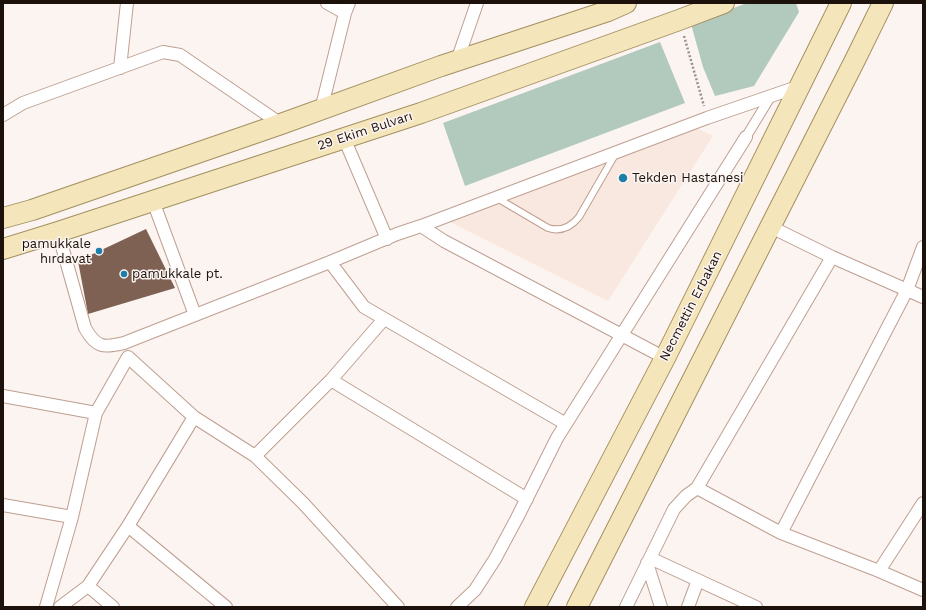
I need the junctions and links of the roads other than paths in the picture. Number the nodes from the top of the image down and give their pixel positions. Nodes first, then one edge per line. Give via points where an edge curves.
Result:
1 (127, 3) edge
2 (326, 3) edge
3 (477, 3) edge
4 (626, 3) edge
5 (724, 3) edge
6 (883, 3) edge
7 (347, 8) edge
8 (835, 9) edge
9 (457, 61) junction
10 (120, 68) junction
11 (800, 86) junction
12 (771, 96) junction
13 (321, 110) junction
14 (3, 114) edge
15 (281, 124) junction
16 (746, 137) joint
17 (344, 138) junction
18 (616, 153) junction
19 (497, 198) junction
20 (153, 201) junction
21 (3, 218) edge
22 (421, 226) junction
23 (771, 227) junction
24 (58, 232) junction
25 (386, 239) junction
26 (923, 247) edge
27 (3, 249) edge
28 (832, 257) junction
29 (330, 262) junction
30 (907, 290) junction
31 (923, 297) edge
32 (196, 315) junction
33 (384, 319) junction
34 (622, 335) junction
35 (124, 343) junction
36 (128, 357) junction
37 (665, 358) junction
38 (331, 380) junction
39 (3, 396) edge
40 (96, 413) junction
41 (194, 417) junction
42 (566, 424) junction
43 (255, 456) junction
44 (697, 488) junction
45 (527, 499) junction
46 (923, 503) edge
47 (3, 506) edge
48 (72, 517) junction
49 (128, 526) junction
50 (781, 533) junction
51 (648, 560) junction
52 (879, 571) junction
53 (698, 580) junction
54 (88, 586) junction
55 (923, 590) edge
56 (46, 607) edge
57 (60, 607) edge
58 (113, 607) edge
59 (226, 607) edge
60 (398, 607) edge
61 (457, 607) edge
62 (535, 607) edge
63 (577, 607) edge
64 (626, 607) edge
65 (661, 607) edge
66 (688, 607) edge
67 (756, 607) edge

1 - 10 street
2 - 7 street
3 - 9 street
4 - 9 main road
5 - 17 main road, 29 Ekim Bulvarı
6 - 23 main road
7 - 13 street
8 - 11 main road, Necmettin Erbakan
9 - 13 main road
10 - 14 street via 23,103
10 - 15 street via 163,52 180,55
11 - 12 street
11 - 37 main road, Necmettin Erbakan
12 - 16 street
12 - 18 street
13 - 15 main road
15 - 21 main road
16 - 34 street
17 - 20 main road, 29 Ekim Bulvarı
17 - 25 street
18 - 19 street
18 - 19 lane via 578,217 564,228 548,228
19 - 22 street
20 - 24 main road, 29 Ekim Bulvarı
20 - 32 street
22 - 25 street
22 - 34 street via 444,241
23 - 28 street
23 - 63 main road
24 - 27 main road, 29 Ekim Bulvarı
24 - 35 street via 85,328 96,342 103,345
25 - 29 street
26 - 30 street
28 - 30 street
28 - 44 street
29 - 32 street
29 - 33 street via 364,308
30 - 31 street
30 - 50 street
32 - 35 street
33 - 38 street
33 - 42 street
34 - 37 street
34 - 42 street
35 - 36 street
36 - 40 street
36 - 41 street
37 - 62 main road, Necmettin Erbakan
38 - 43 street
38 - 45 street
39 - 40 street
40 - 48 street
41 - 43 street
41 - 49 street
42 - 45 street
43 - 60 street via 303,503
44 - 50 street
44 - 51 street via 674,509
45 - 61 street via 475,590
46 - 52 street
47 - 48 street
48 - 56 street
49 - 54 street
49 - 59 street
50 - 52 street
51 - 53 street
51 - 64 street
51 - 65 street
52 - 55 street
53 - 66 street
53 - 67 street
54 - 57 street
54 - 58 street

